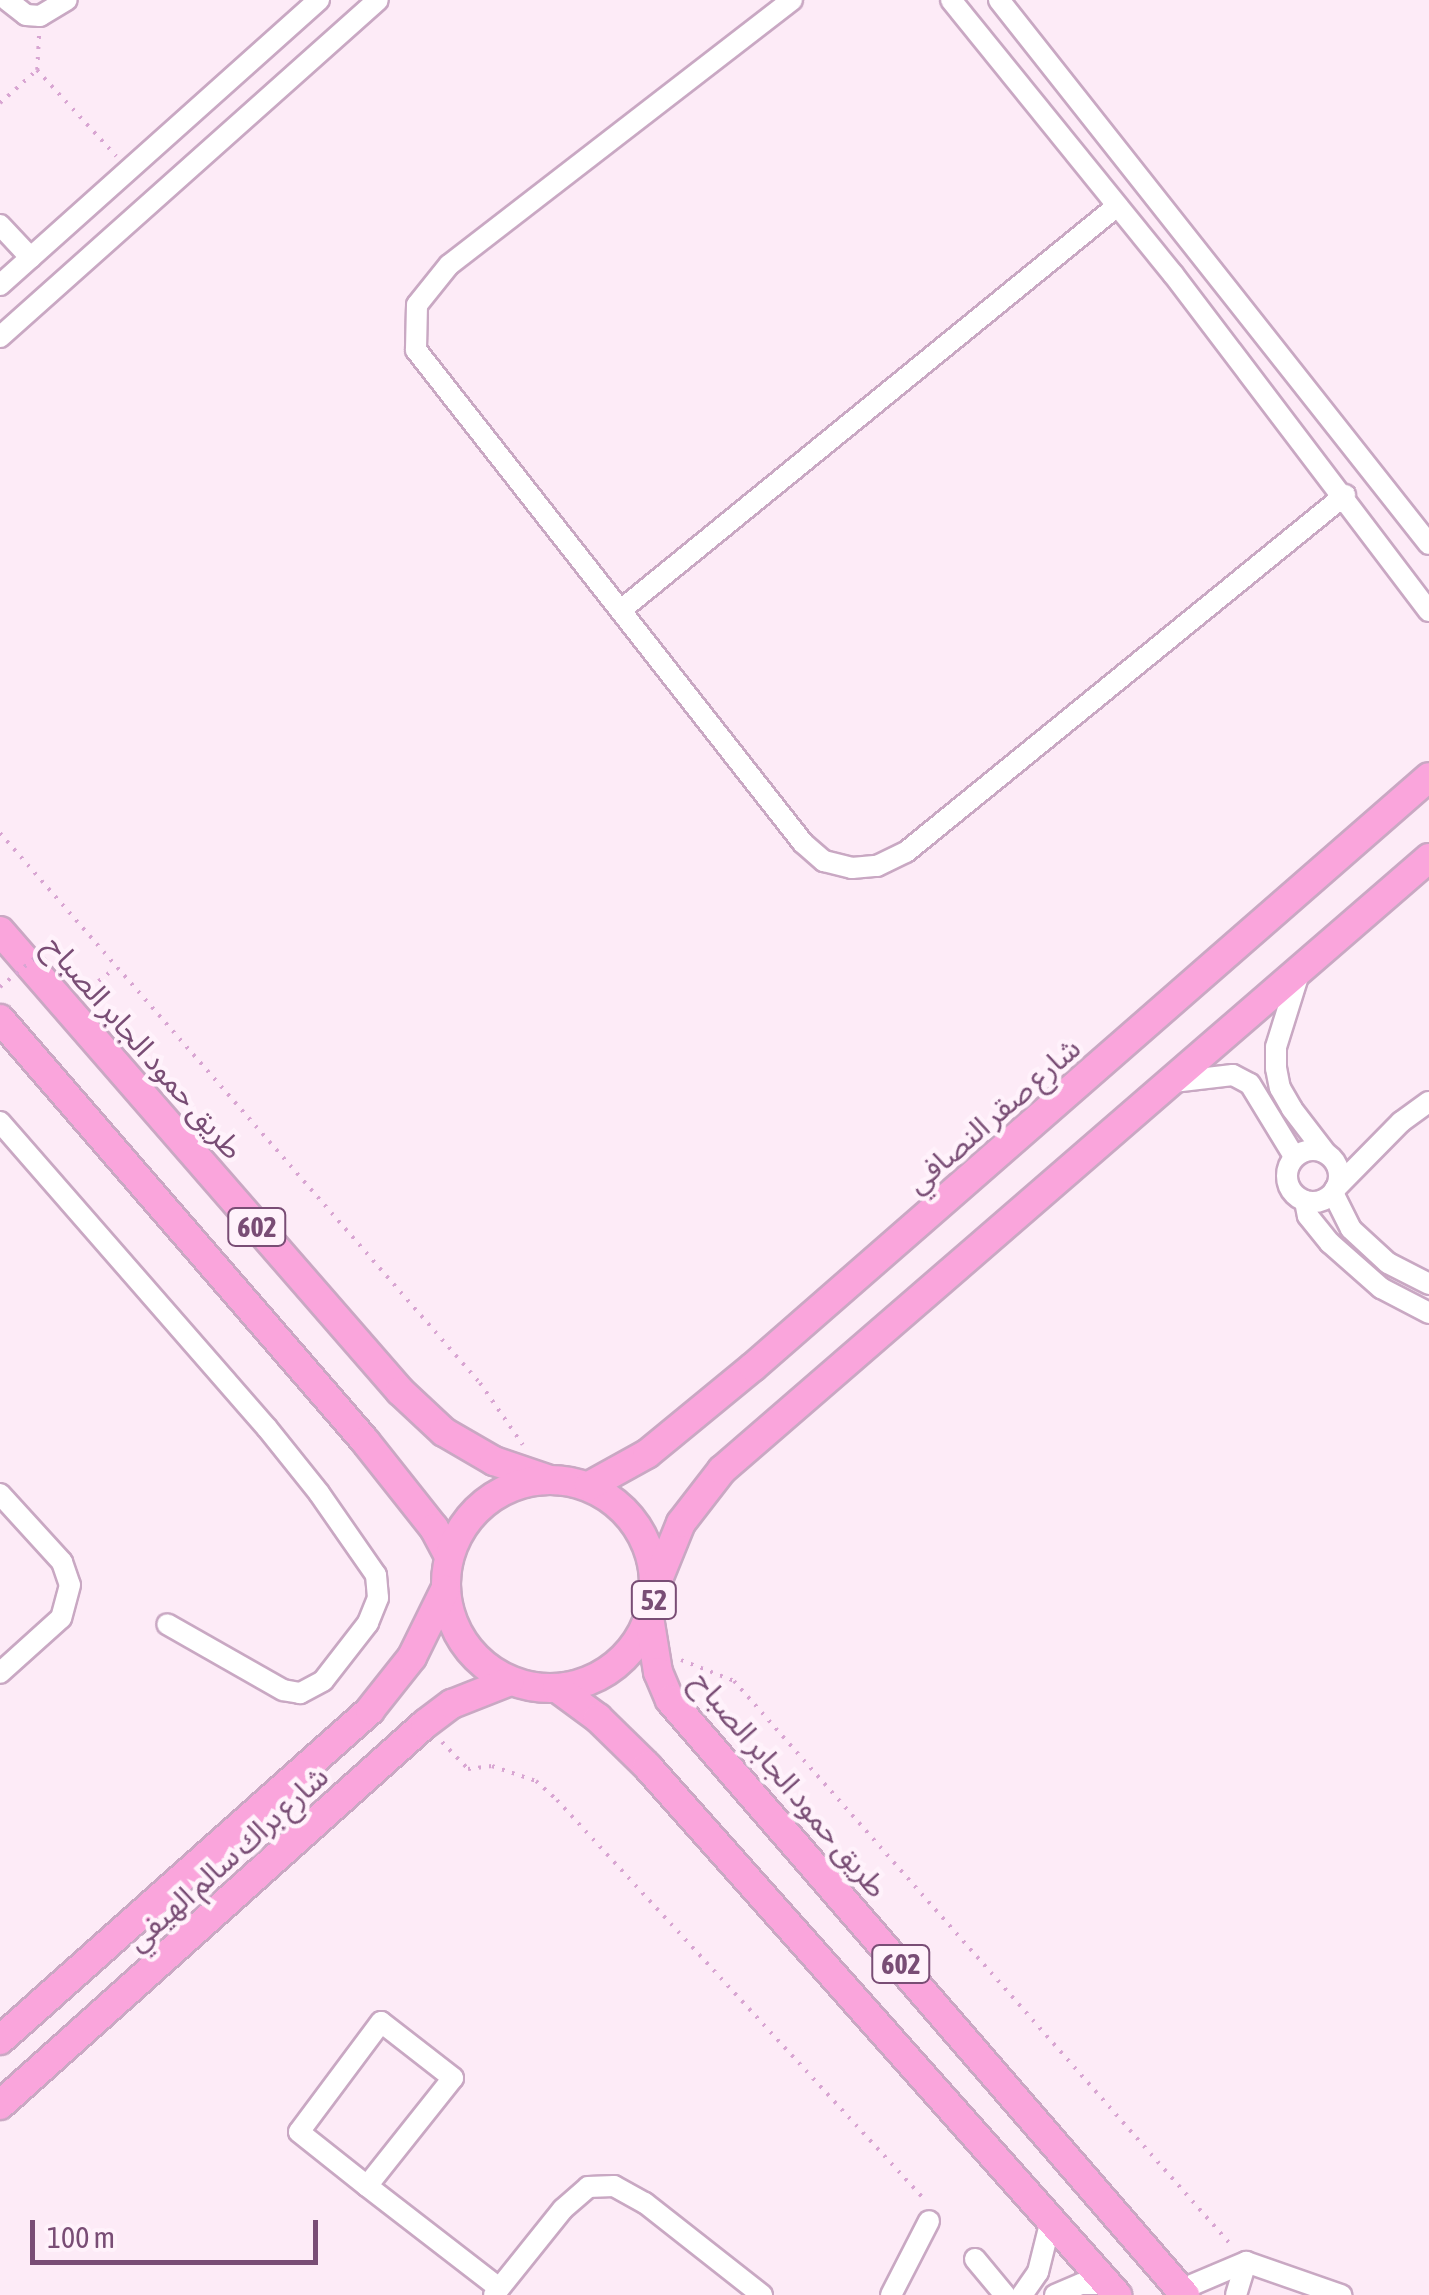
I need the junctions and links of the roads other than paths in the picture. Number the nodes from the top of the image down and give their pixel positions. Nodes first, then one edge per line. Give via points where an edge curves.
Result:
1 (7, 0) edge
2 (67, 0) edge
3 (319, 0) edge
4 (378, 0) edge
5 (792, 0) edge
6 (951, 0) edge
7 (999, 0) edge
8 (1116, 206) junction
9 (0, 225) edge
10 (30, 258) junction
11 (0, 285) edge
12 (0, 337) edge
13 (1345, 495) junction
14 (1429, 544) edge
15 (621, 610) junction
16 (1429, 610) edge
17 (1429, 768) edge
18 (1419, 786) edge
19 (1429, 858) edge
20 (0, 932) edge
21 (1300, 970) junction
22 (0, 1019) edge
23 (1172, 1082) junction
24 (1429, 1102) edge
25 (0, 1122) edge
26 (1377, 1147) junction
27 (1327, 1153) junction
28 (1294, 1156) junction
29 (1334, 1191) junction
30 (1305, 1201) junction
31 (1429, 1284) edge
32 (1429, 1313) edge
33 (547, 1479) junction
34 (589, 1486) junction
35 (0, 1494) edge
36 (449, 1556) junction
37 (655, 1587) junction
38 (445, 1590) junction
39 (649, 1618) junction
40 (167, 1624) dead end
41 (0, 1673) edge
42 (510, 1681) junction
43 (557, 1688) junction
44 (228, 1836) junction
45 (254, 1878) junction
46 (0, 2040) edge
47 (0, 2106) edge
48 (367, 2186) junction
49 (1051, 2220) junction
50 (929, 2222) road end
51 (975, 2259) dead end
52 (1246, 2262) junction
53 (1112, 2289) edge
54 (496, 2292) edge
55 (1183, 2292) edge
56 (762, 2295) edge
57 (892, 2295) edge
58 (1005, 2295) edge
59 (1022, 2295) edge
60 (1055, 2295) edge
61 (1236, 2295) edge
62 (1341, 2295) edge

1 - 2 street via 26,15 40,16
3 - 10 street
4 - 12 street
5 - 15 street via 449,264 417,305 416,350
6 - 8 street
7 - 14 street
8 - 13 street
8 - 15 street
9 - 10 street
10 - 11 street
13 - 15 street via 906,852 877,866 824,860 803,843
13 - 16 street
17 - 18 street
18 - 34 main road, شارع صقر النصافي via 753,1367 648,1454
19 - 21 main road
20 - 33 main road, طريق حمود الجابر الصباح / 602 via 400,1392 444,1432 494,1461
21 - 23 main road
21 - 27 street via 1276,1068 1286,1098
22 - 36 main road, 602 via 365,1441
23 - 28 street via 1233,1075 1250,1084
23 - 37 main road via 722,1470 681,1522
24 - 26 street
25 - 40 street via 267,1428 376,1575 378,1598 368,1623 323,1681 300,1693 283,1690
26 - 27 street
26 - 29 street
27 - 28 street via 1312,1149
27 - 29 street via 1338,1168
28 - 30 street via 1288,1184
29 - 30 street via 1321,1201
29 - 31 street via 1351,1229 1388,1263
30 - 32 street via 1308,1216 1330,1243 1381,1288
33 - 34 main road, 52
33 - 36 main road, 52 via 485,1502
34 - 37 main road, 52 via 638,1526
35 - 41 street via 62,1562 70,1585 61,1618
36 - 38 main road, 52
37 - 39 main road, 52
38 - 42 main road, 52 via 455,1628 478,1660
38 - 44 main road, شارع براك سالم الهيفي / 52 via 398,1678 370,1710
39 - 43 main road, 52 via 614,1667
39 - 55 main road, طريق حمود الجابر الصباح / 602 via 670,1700
42 - 43 main road, 52
42 - 45 main road, شارع براك سالم الهيفي via 452,1704 425,1724
43 - 49 main road, 602 via 647,1766
44 - 45 main road via 253,1858
44 - 46 main road, شارع براك سالم الهيفي / 52
45 - 47 main road, شارع براك سالم الهيفي
48 - 48 street via 298,2132 381,2022 453,2078
48 - 54 street
49 - 53 main road, 602
49 - 59 street via 1038,2272
50 - 57 street
51 - 58 street
52 - 55 street
52 - 61 street
52 - 62 street
53 - 60 street via 1082,2284
54 - 56 street via 563,2209 588,2187 614,2186 645,2202

